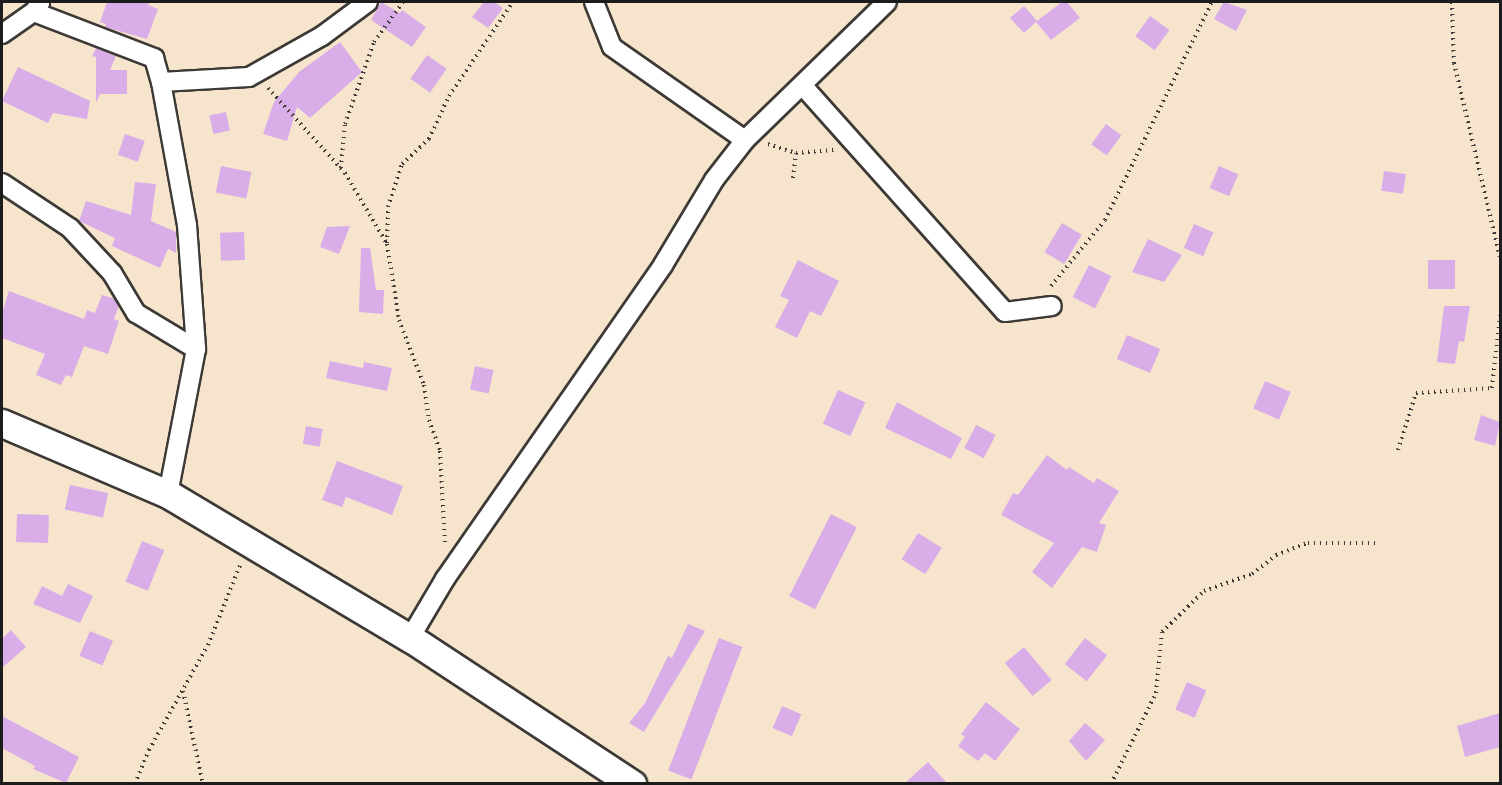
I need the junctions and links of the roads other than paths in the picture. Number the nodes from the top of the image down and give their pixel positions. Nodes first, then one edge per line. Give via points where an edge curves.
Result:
1 (368, 2) edge
2 (594, 2) edge
3 (887, 2) edge
4 (38, 7) edge
5 (2, 34) edge
6 (161, 82) junction
7 (803, 86) junction
8 (745, 140) junction
9 (2, 183) edge
10 (1048, 298) road end
11 (196, 349) junction
12 (2, 423) edge
13 (168, 494) junction
14 (410, 638) junction
15 (632, 783) edge

1 - 6 street via 322,36 255,75
2 - 8 street via 612,47
3 - 7 street
4 - 5 street
4 - 6 street via 154,58
6 - 11 street via 187,225
7 - 8 street
7 - 10 street via 1005,312
8 - 14 street via 714,180 663,265 445,579
9 - 11 street via 70,228 112,273 136,313
11 - 13 street
12 - 13 street
13 - 14 street
14 - 15 street

